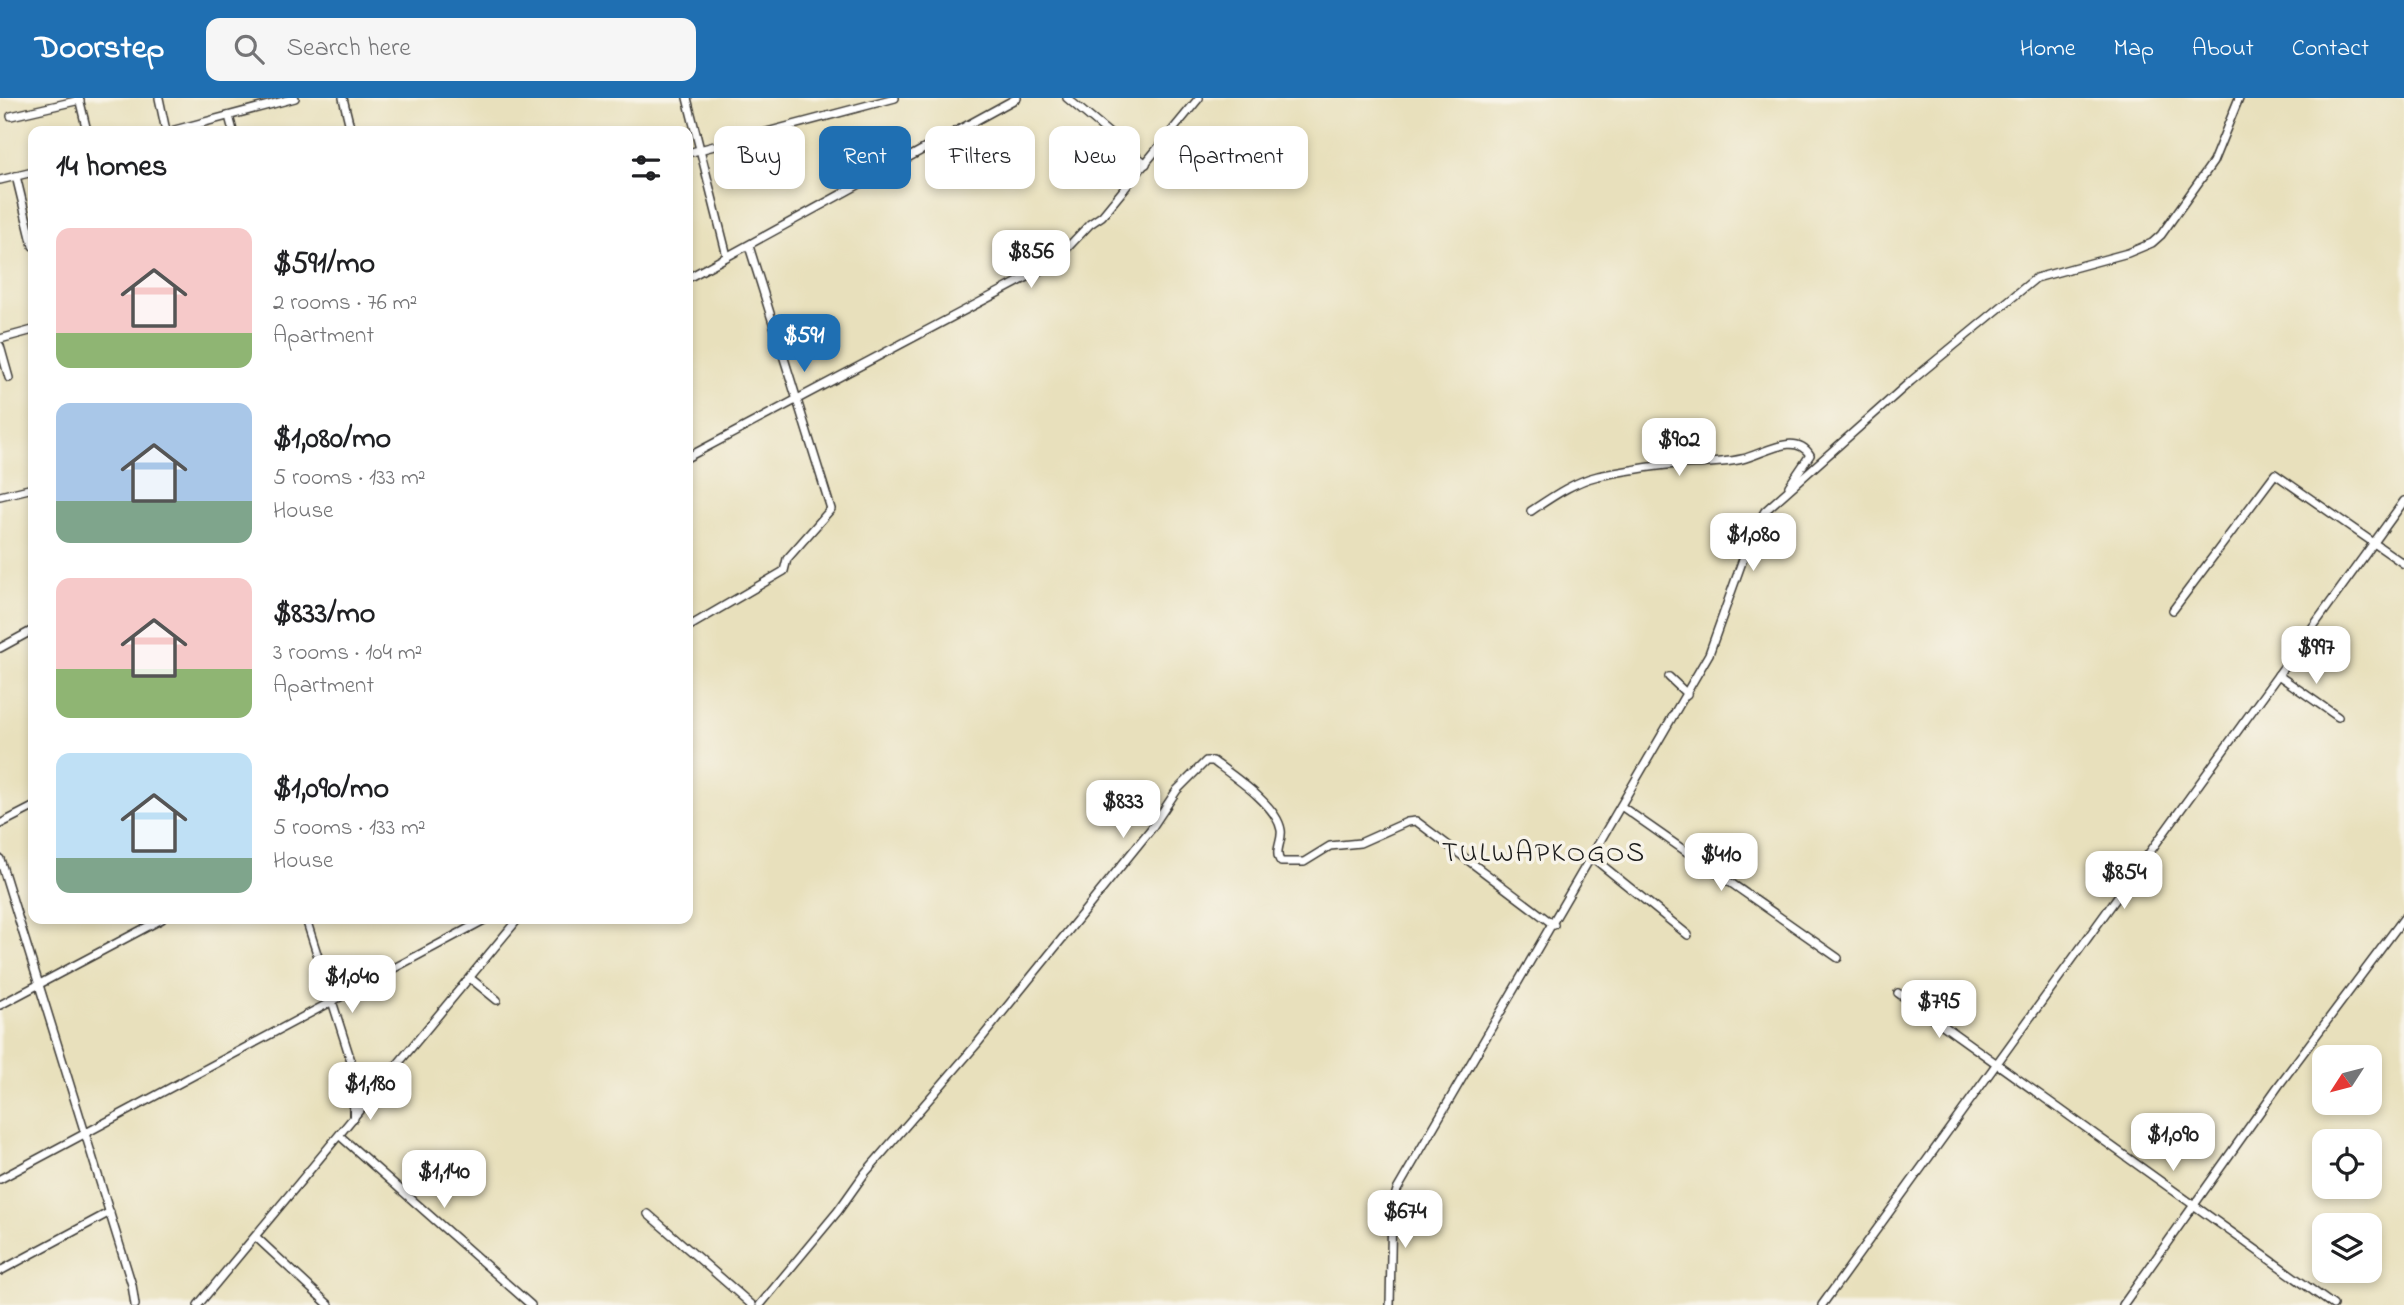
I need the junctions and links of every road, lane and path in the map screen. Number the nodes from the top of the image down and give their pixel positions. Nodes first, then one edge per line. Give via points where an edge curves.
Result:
1 (159, 98) edge
2 (295, 98) edge
3 (343, 98) edge
4 (687, 98) edge
5 (895, 98) edge
6 (1017, 98) edge
7 (1067, 98) edge
8 (1199, 98) edge
9 (2239, 98) edge
10 (79, 99) edge
11 (10, 116) dead end
12 (229, 116) junction
13 (86, 126) edge
14 (167, 126) edge
15 (189, 126) edge
16 (232, 126) edge
17 (350, 126) edge
18 (700, 149) junction
19 (693, 151) edge
20 (1146, 164) junction
21 (28, 173) edge
22 (16, 176) junction
23 (0, 180) edge
24 (28, 225) edge
25 (750, 246) junction
26 (727, 256) junction
27 (693, 275) edge
28 (28, 331) edge
29 (0, 339) edge
30 (0, 346) edge
31 (9, 378) dead end
32 (796, 398) junction
33 (693, 454) edge
34 (28, 489) edge
35 (1787, 492) junction
36 (0, 496) edge
37 (2404, 501) edge
38 (1531, 510) dead end
39 (2374, 542) junction
40 (2404, 564) edge
41 (2173, 610) dead end
42 (693, 624) edge
43 (28, 633) edge
44 (0, 648) edge
45 (2278, 675) junction
46 (1669, 677) dead end
47 (1687, 694) junction
48 (2338, 717) dead end
49 (1621, 806) junction
50 (28, 810) edge
51 (0, 824) edge
52 (1592, 857) junction
53 (0, 859) edge
54 (2404, 918) edge
55 (153, 924) edge
56 (308, 924) edge
57 (475, 924) edge
58 (514, 924) edge
59 (1554, 925) junction
60 (1688, 936) dead end
61 (1838, 958) dead end
62 (470, 978) junction
63 (39, 984) junction
64 (1898, 993) dead end
65 (496, 1000) dead end
66 (333, 1001) junction
67 (0, 1005) edge
68 (1997, 1064) junction
69 (355, 1119) junction
70 (86, 1132) junction
71 (340, 1136) junction
72 (0, 1179) edge
73 (2194, 1205) junction
74 (110, 1212) junction
75 (648, 1214) dead end
76 (256, 1237) junction
77 (0, 1271) edge
78 (135, 1305) edge
79 (198, 1305) edge
80 (328, 1305) edge
81 (531, 1305) edge
82 (752, 1305) edge
83 (760, 1305) edge
84 (1390, 1305) edge
85 (1822, 1305) edge
86 (2123, 1305) edge
87 (2333, 1305) edge

1 - 14 street
2 - 12 street
3 - 17 street
4 - 18 street
5 - 18 street
6 - 25 street
7 - 20 street
8 - 20 street
9 - 35 street via 2213,162 2152,243 2036,278
10 - 11 street
10 - 13 street
12 - 15 street
12 - 16 street
18 - 19 street
18 - 26 street
20 - 32 street via 1102,216 1052,264
21 - 22 street
22 - 23 street
22 - 24 street
25 - 26 street
25 - 32 street
26 - 27 street
28 - 29 street
30 - 31 street
32 - 33 street
32 - 42 street via 831,509 787,559 784,571
34 - 36 street
35 - 38 street via 1810,455 1805,446 1796,443 1710,465 1675,464 1598,477 1571,486
35 - 47 street via 1757,524 1720,629
37 - 39 street
39 - 40 street
39 - 41 street via 2275,474
39 - 45 street
43 - 44 street
45 - 48 street
45 - 68 street
46 - 47 street
47 - 49 street
49 - 52 street
49 - 61 street
50 - 51 street
52 - 59 street
52 - 60 street
53 - 63 street
54 - 73 street
55 - 63 street
56 - 66 street
57 - 66 street
58 - 62 street
59 - 83 street via 1416,821 1360,843 1330,846 1304,862 1281,862 1282,832 1273,811 1213,761 1206,761 1177,790 1080,918 865,1172
59 - 84 street via 1393,1199
62 - 65 street
62 - 69 street
63 - 67 street
63 - 70 street
64 - 68 street
66 - 69 street via 352,1064
66 - 70 street
68 - 73 street
68 - 85 street
69 - 71 street
70 - 72 street
70 - 74 street
71 - 76 street
71 - 81 street
73 - 86 street
73 - 87 street
74 - 77 street
74 - 78 street
75 - 82 street
76 - 79 street
76 - 80 street

